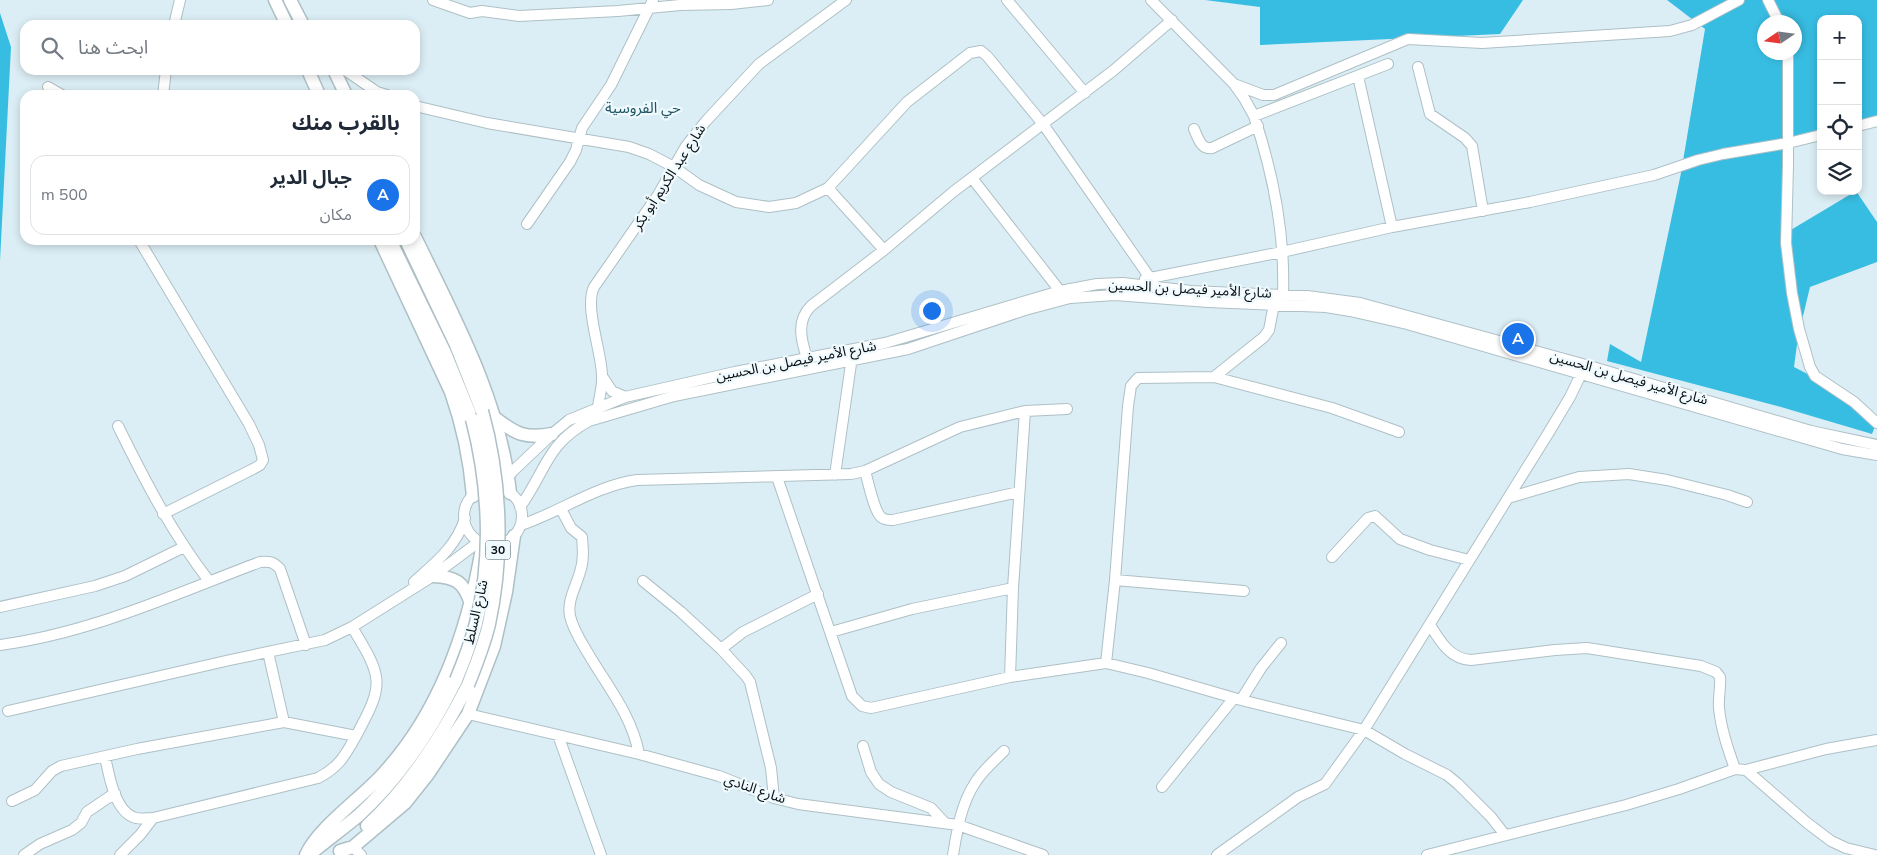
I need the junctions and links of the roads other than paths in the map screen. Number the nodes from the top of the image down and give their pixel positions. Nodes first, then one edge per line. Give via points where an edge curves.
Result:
1 (180, 0) edge
2 (276, 0) edge
3 (433, 0) edge
4 (768, 0) edge
5 (1007, 0) edge
6 (1151, 0) edge
7 (1739, 0) edge
8 (1768, 0) edge
9 (844, 1) edge
10 (292, 4) edge
11 (651, 4) edge
12 (1776, 15) edge
13 (175, 20) edge
14 (285, 20) edge
15 (300, 20) edge
16 (308, 20) edge
17 (1172, 20) junction
18 (1788, 60) edge
19 (1388, 64) dead end
20 (1418, 67) dead end
21 (166, 75) edge
22 (305, 75) edge
23 (310, 75) edge
24 (328, 75) edge
25 (336, 75) edge
26 (352, 75) edge
27 (1358, 76) junction
28 (1234, 84) junction
29 (48, 88) dead end
30 (52, 90) edge
31 (164, 90) edge
32 (310, 90) edge
33 (318, 90) edge
34 (336, 90) edge
35 (344, 90) edge
36 (374, 90) edge
37 (1283, 91) junction
38 (1085, 93) junction
39 (1289, 102) junction
40 (420, 107) edge
41 (1254, 116) junction
42 (1877, 122) edge
43 (1043, 124) junction
44 (1862, 125) edge
45 (1258, 126) junction
46 (1194, 129) dead end
47 (1817, 136) edge
48 (579, 138) junction
49 (1788, 143) junction
50 (674, 166) junction
51 (972, 178) junction
52 (828, 188) junction
53 (1482, 211) junction
54 (527, 224) dead end
55 (1392, 227) junction
56 (142, 245) edge
57 (382, 245) edge
58 (392, 245) edge
59 (408, 245) edge
60 (419, 245) edge
61 (884, 250) junction
62 (1282, 252) junction
63 (1150, 278) junction
64 (1123, 283) junction
65 (1060, 291) junction
66 (1283, 294) junction
67 (1258, 299) junction
68 (1274, 304) junction
69 (854, 349) junction
70 (807, 358) junction
71 (852, 362) junction
72 (1586, 365) junction
73 (1581, 375) junction
74 (602, 376) junction
75 (1214, 377) junction
76 (625, 398) junction
77 (598, 407) junction
78 (1067, 409) dead end
79 (1025, 411) junction
80 (495, 418) junction
81 (1877, 423) edge
82 (118, 426) dead end
83 (1399, 432) dead end
84 (552, 434) junction
85 (1877, 445) edge
86 (1877, 455) edge
87 (865, 471) junction
88 (835, 475) junction
89 (508, 477) junction
90 (777, 477) junction
91 (505, 491) junction
92 (1019, 492) junction
93 (473, 496) junction
94 (1508, 498) junction
95 (1747, 502) dead end
96 (520, 507) junction
97 (561, 509) junction
98 (163, 514) junction
99 (465, 518) junction
100 (517, 530) junction
101 (481, 542) junction
102 (184, 547) junction
103 (1332, 557) dead end
104 (1469, 560) junction
105 (433, 576) junction
106 (1115, 580) junction
107 (643, 581) dead end
108 (209, 582) junction
109 (1013, 588) junction
110 (1244, 591) dead end
111 (818, 594) junction
112 (397, 597) junction
113 (471, 605) junction
114 (0, 607) edge
115 (1430, 625) junction
116 (352, 627) junction
117 (831, 632) junction
118 (1281, 643) dead end
119 (0, 645) edge
120 (306, 645) junction
121 (721, 650) junction
122 (268, 652) junction
123 (1106, 663) junction
124 (1010, 677) junction
125 (462, 683) junction
126 (1238, 699) junction
127 (8, 712) dead end
128 (468, 714) junction
129 (284, 722) junction
130 (1364, 730) junction
131 (558, 735) junction
132 (356, 736) junction
133 (1877, 740) edge
134 (863, 746) dead end
135 (1004, 751) dead end
136 (639, 754) junction
137 (105, 757) junction
138 (1736, 768) junction
139 (1746, 770) junction
140 (1162, 787) dead end
141 (114, 793) junction
142 (774, 798) junction
143 (12, 801) dead end
144 (153, 818) junction
145 (944, 822) junction
146 (958, 825) junction
147 (1505, 835) junction
148 (1839, 846) junction
149 (357, 851) edge
150 (338, 853) edge
151 (24, 855) edge
152 (120, 855) edge
153 (307, 855) edge
154 (601, 855) edge
155 (953, 855) edge
156 (1043, 855) edge
157 (1217, 855) edge
158 (1428, 855) edge
159 (1832, 855) edge
160 (1875, 855) edge

1 - 13 street
2 - 14 main road
3 - 11 street via 470,13 519,16
4 - 11 street via 731,4
5 - 38 street
6 - 17 street
7 - 37 street via 1692,25 1670,32 1482,43 1406,40
8 - 12 street
9 - 50 street, شارع عبد الكريم أبو بكر via 747,75 697,131
10 - 15 main road
10 - 16 main road
11 - 48 street via 611,85 584,124
17 - 28 street
17 - 38 street
18 - 49 street
19 - 27 street
20 - 53 street via 1430,114 1472,146
21 - 31 street
22 - 32 main road
23 - 33 main road
24 - 34 main road
25 - 35 main road
26 - 36 street
27 - 39 street
27 - 55 street
28 - 37 street via 1263,95
28 - 41 street
29 - 30 street
37 - 39 street
38 - 43 street
39 - 41 street
40 - 48 street via 465,119
41 - 45 street
42 - 44 street
43 - 51 street
43 - 52 street via 988,56 975,51 907,102
43 - 63 street
45 - 46 street via 1207,149
45 - 62 street via 1275,191
47 - 49 street
48 - 50 street via 629,146
48 - 54 street via 570,162
49 - 53 street via 1723,154 1640,178
49 - 81 street via 1786,243 1796,315 1810,367 1815,376 1854,402
50 - 52 street via 699,185 751,206 781,206
50 - 74 street, شارع عبد الكريم أبو بكر via 593,290 592,312
51 - 61 street
51 - 65 street
52 - 61 street
53 - 55 street
55 - 62 street
56 - 98 street via 233,395 254,433 264,460 257,467
57 - 93 main road via 451,392 466,442
58 - 125 main road, شارع السلط / 30, bridge via 463,394 475,431 481,465 486,535 484,584
59 - 125 main road, شارع السلط / 30, bridge via 478,399 494,469 498,535 495,582 488,625
60 - 80 main road via 464,338
61 - 70 street via 807,310 801,330
62 - 63 street
62 - 66 street
63 - 64 street
64 - 65 street, شارع الأمير فيصل بن الحسين
64 - 67 street, شارع الأمير فيصل بن الحسين
65 - 69 street, شارع الأمير فيصل بن الحسين via 932,330
66 - 67 street, شارع الأمير فيصل بن الحسين
66 - 72 street, شارع الأمير فيصل بن الحسين via 1360,303
67 - 68 street, شارع الأمير فيصل بن الحسين
67 - 71 street, شارع الأمير فيصل بن الحسين via 1208,302 1115,295 1070,298 908,349
68 - 73 street, شارع الأمير فيصل بن الحسين via 1326,307 1407,324
68 - 75 street via 1269,330 1264,337
69 - 70 street, شارع الأمير فيصل بن الحسين
69 - 71 street
70 - 76 street, شارع الأمير فيصل بن الحسين
71 - 88 street
71 - 96 street, شارع الأمير فيصل بن الحسين via 674,396 589,421 576,428 553,450
72 - 73 street
72 - 85 street, شارع الأمير فيصل بن الحسين via 1811,431
73 - 86 street, شارع الأمير فيصل بن الحسين via 1842,449
73 - 94 street
74 - 76 street via 612,391
74 - 77 street, شارع عبد الكريم أبو بكر
75 - 83 street via 1332,408
75 - 106 street via 1140,377 1134,381 1128,406
76 - 77 street, شارع الأمير فيصل بن الحسين
77 - 84 street, شارع الأمير فيصل بن الحسين via 569,420
78 - 79 street
79 - 87 street via 951,430
79 - 92 street
80 - 84 main road via 518,434
80 - 89 main road
82 - 98 street
84 - 89 street, شارع الأمير فيصل بن الحسين
87 - 88 street
87 - 92 street via 877,510 885,520
88 - 90 street
89 - 91 main road
90 - 97 street via 624,482
90 - 111 street
91 - 93 street via 488,488
91 - 96 street
92 - 109 street
93 - 99 street
94 - 95 street via 1579,477 1630,474 1667,480
94 - 104 street
96 - 100 street via 522,519
97 - 100 street
97 - 136 street via 571,528 582,537 583,560 572,594 570,615 582,643 630,722
98 - 102 street
99 - 101 street via 471,534
99 - 112 street via 450,548
100 - 101 street via 510,540 498,544
100 - 128 main road via 494,646
101 - 105 street
101 - 113 main road
102 - 108 street
102 - 114 street via 125,576 95,586
103 - 104 street via 1368,518 1375,516 1400,539
104 - 115 street
105 - 112 street
105 - 113 main road via 449,578 460,584
106 - 110 street
106 - 123 street
107 - 121 street
108 - 119 street via 98,624
108 - 120 street via 260,562 275,564 280,569
109 - 117 street via 912,609
109 - 124 street
111 - 117 street
111 - 121 street via 743,632
112 - 116 street
113 - 153 main road via 446,676 419,726 382,775 316,838
115 - 130 street
115 - 138 street via 1445,646 1461,659 1596,649 1712,670 1720,677 1720,720
116 - 120 street
116 - 132 street via 370,657 377,682 372,707
117 - 124 street via 852,696 867,708
118 - 126 street
120 - 122 street
121 - 142 street via 750,682 771,768
122 - 127 street
122 - 129 street
123 - 124 street
123 - 126 street
125 - 150 main road, شارع السلط / 30 via 441,735 409,780 376,818
125 - 153 main road, شارع السلط / 30 via 400,771 358,815
126 - 130 street
126 - 140 street
128 - 131 street, شارع النادي
128 - 149 main road via 405,803
129 - 132 street
129 - 137 street
130 - 147 street via 1447,775
130 - 157 street via 1325,784 1298,797
131 - 136 street, شارع النادي
131 - 154 street
132 - 144 street via 338,765 318,778
133 - 139 street via 1826,749
134 - 145 street via 880,784 891,792 931,808
135 - 146 street via 976,781
136 - 142 street, شارع النادي via 719,776
137 - 141 street
137 - 143 street via 61,766 35,790
138 - 139 street
138 - 147 street via 1660,795
139 - 148 street via 1824,837
141 - 144 street via 133,817
141 - 151 street via 87,812 72,830
142 - 145 street, شارع النادي via 798,804
144 - 152 street
145 - 146 street, شارع النادي
146 - 155 street
146 - 156 street, شارع النادي
147 - 158 street
148 - 159 street
148 - 160 street
149 - 150 main road

